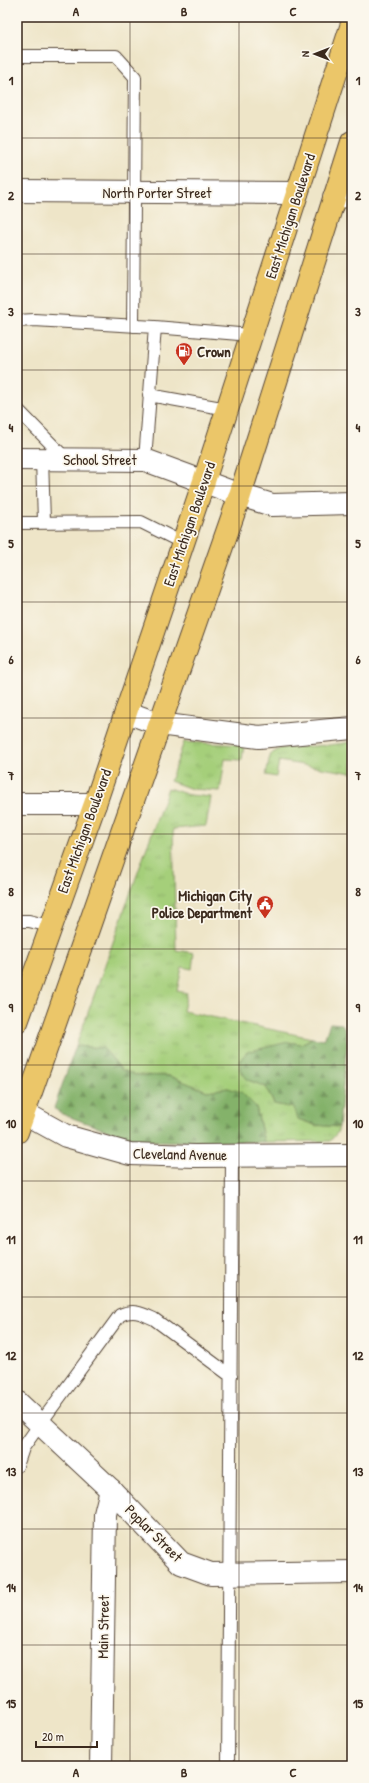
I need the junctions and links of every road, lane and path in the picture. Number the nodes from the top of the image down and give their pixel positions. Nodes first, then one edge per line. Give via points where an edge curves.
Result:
1 (352, 24) edge
2 (17, 56) edge
3 (352, 142) edge
4 (17, 191) edge
5 (134, 192) junction
6 (297, 193) junction
7 (343, 196) edge
8 (17, 321) edge
9 (133, 326) junction
10 (155, 327) junction
11 (251, 335) junction
12 (149, 395) junction
13 (17, 409) edge
14 (227, 409) junction
15 (17, 459) edge
16 (42, 459) junction
17 (66, 459) junction
18 (145, 460) junction
19 (204, 481) junction
20 (240, 495) junction
21 (352, 503) edge
22 (44, 522) junction
23 (17, 523) edge
24 (183, 543) junction
25 (126, 712) junction
26 (159, 724) junction
27 (352, 728) edge
28 (17, 804) edge
29 (95, 804) junction
30 (17, 922) edge
31 (50, 926) junction
32 (17, 1022) edge
33 (19, 1118) edge
34 (352, 1155) edge
35 (232, 1156) junction
36 (231, 1376) junction
37 (17, 1402) edge
38 (40, 1424) junction
39 (17, 1466) edge
40 (111, 1490) junction
41 (352, 1572) edge
42 (229, 1574) junction
43 (101, 1766) edge
44 (228, 1766) edge

1 - 6 main road, East Michigan Boulevard
2 - 5 lane via 116,56 135,77
3 - 7 main road
4 - 5 street, North Porter Street
5 - 6 street, North Porter Street
5 - 9 lane
6 - 11 main road, East Michigan Boulevard
7 - 20 main road
8 - 9 lane
9 - 10 lane
10 - 11 lane
10 - 12 lane
11 - 14 main road, East Michigan Boulevard
12 - 14 lane
12 - 18 lane
13 - 17 lane
14 - 19 main road, East Michigan Boulevard
15 - 16 street, School Street
16 - 17 street, School Street
16 - 22 lane
17 - 18 street, School Street
18 - 19 street, School Street
19 - 20 street, School Street
19 - 24 main road, East Michigan Boulevard
20 - 21 street, School Street via 272,505
20 - 26 main road
22 - 23 lane
22 - 24 lane via 141,522
24 - 25 main road, East Michigan Boulevard
25 - 26 street
25 - 29 main road, East Michigan Boulevard
26 - 27 street via 259,737
26 - 33 main road
28 - 29 street
29 - 31 main road, East Michigan Boulevard
30 - 31 lane via 29,921
31 - 32 main road, East Michigan Boulevard
33 - 35 street, Cleveland Avenue via 66,1136 130,1154
34 - 35 street, Cleveland Avenue
35 - 36 lane
36 - 38 lane via 154,1319 129,1311 120,1315
36 - 42 lane
37 - 38 street, Poplar Street
38 - 39 lane via 23,1448
38 - 40 street, Poplar Street
40 - 42 street, Poplar Street via 181,1563 211,1574
40 - 43 street, Main Street via 105,1514
41 - 42 street, Poplar Street
42 - 44 lane

